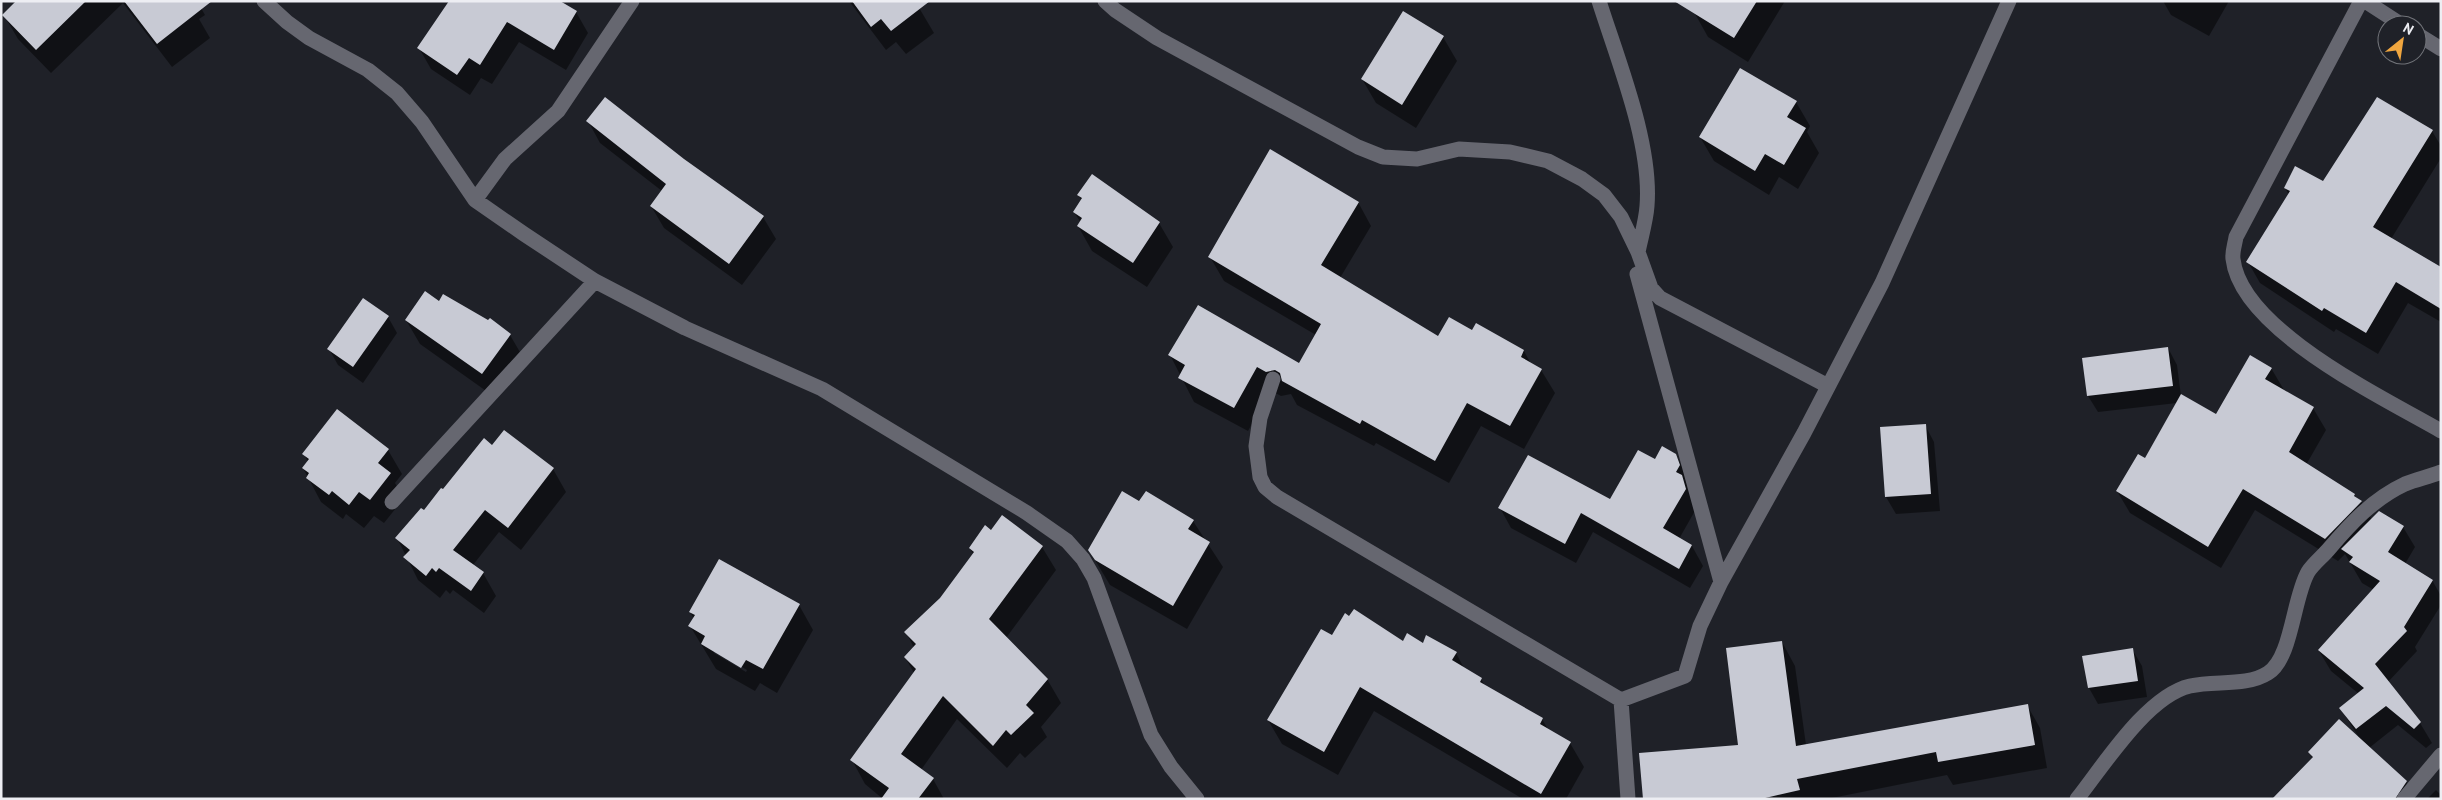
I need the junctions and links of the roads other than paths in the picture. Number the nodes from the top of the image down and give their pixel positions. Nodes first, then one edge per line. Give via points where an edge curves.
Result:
1 (264, 1) edge
2 (632, 1) edge
3 (1105, 1) edge
4 (1599, 1) edge
5 (2009, 1) edge
6 (2363, 1) edge
7 (2386, 15) edge
8 (2427, 40) edge
9 (2441, 49) edge
10 (475, 200) junction
11 (1621, 217) junction
12 (1638, 252) junction
13 (595, 280) junction
14 (1273, 379) dead end
15 (1828, 386) junction
16 (2441, 431) edge
17 (2441, 472) edge
18 (392, 502) dead end
19 (1721, 582) junction
20 (1621, 700) junction
21 (2441, 755) edge
22 (1197, 799) edge
23 (1628, 799) edge
24 (2077, 799) edge
25 (2404, 799) edge

1 - 10 street via 309,38 368,70 396,93 422,122
2 - 10 street via 558,111 504,159
3 - 11 street via 1157,38 1358,147 1384,157 1417,158 1459,149 1510,152 1548,161 1597,190
4 - 12 street via 1632,108 1645,167 1647,206
5 - 15 street via 1882,283
6 - 7 street
6 - 16 street via 2236,237 2232,258 2238,277 2256,307 2279,330 2314,356
8 - 9 street
10 - 13 street
11 - 12 street
11 - 19 street
12 - 15 street via 1651,288 1660,298
13 - 18 street
13 - 22 street via 686,328 822,389 1067,540 1094,578 1151,735
14 - 20 street via 1260,418 1256,446 1260,477 1265,487
15 - 19 street
17 - 24 street via 2405,484 2379,498 2355,518 2309,571 2298,594 2291,631 2281,656 2269,672 2249,680 2190,686 2162,698 2145,714
19 - 20 street via 1700,626 1684,676
20 - 23 street
21 - 25 street

